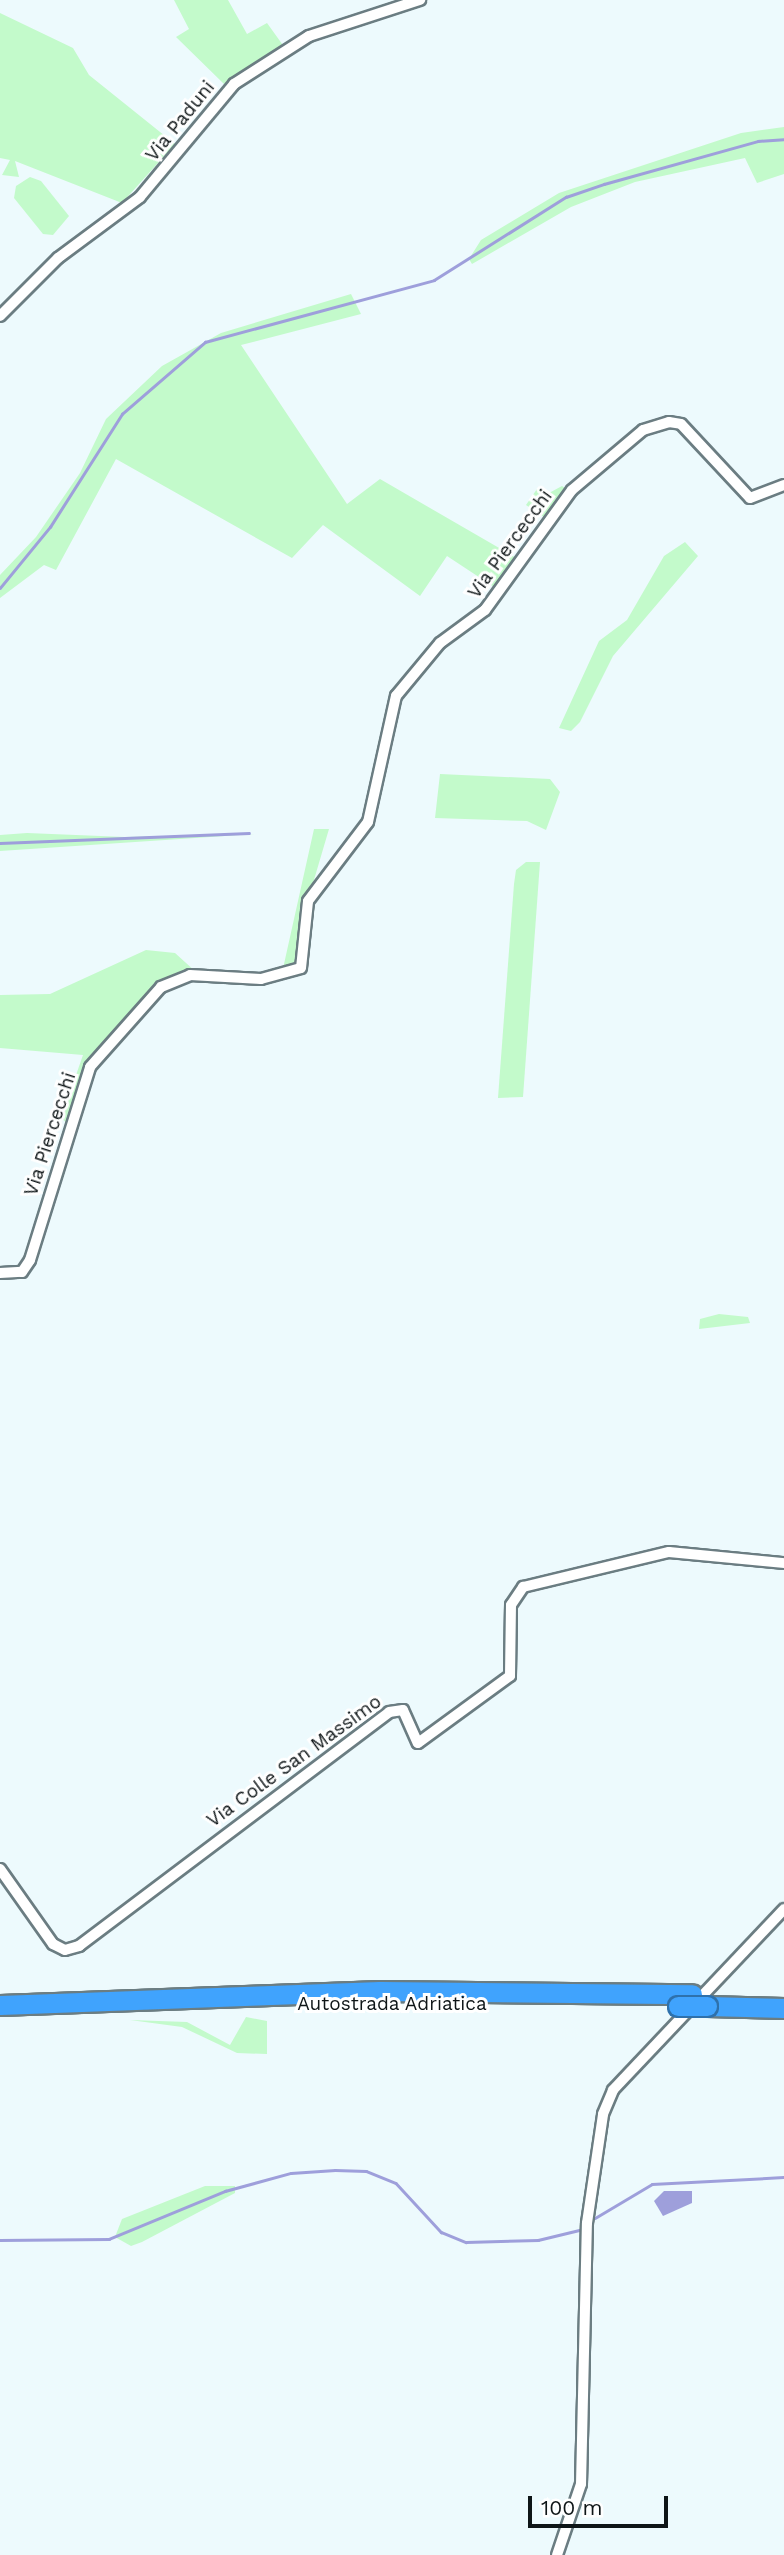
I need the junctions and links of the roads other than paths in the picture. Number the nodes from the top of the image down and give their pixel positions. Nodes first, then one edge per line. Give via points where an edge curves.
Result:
1 (420, 0) edge
2 (0, 316) edge
3 (784, 485) edge
4 (0, 1273) edge
5 (784, 1563) edge
6 (0, 1869) edge
7 (784, 1909) edge
8 (784, 1995) edge
9 (698, 2000) junction
10 (0, 2005) edge
11 (784, 2008) edge
12 (0, 2017) edge
13 (557, 2555) edge

1 - 2 street, Via Paduni via 309,36 234,84 140,197 58,258
3 - 4 street, Via Piercecchi via 750,498 681,424 669,422 643,430 572,490 485,610 440,643 396,696 368,822 309,901 301,968 261,979 190,975 161,987 90,1067 30,1260 22,1272
5 - 6 street, Via Colle San Massimo via 669,1552 523,1587 511,1605 510,1676 418,1743 407,1715 389,1712 65,1950 45,1934
7 - 13 street via 613,2090 603,2114 587,2223 581,2484
8 - 9 highway, Autostrada Adriatica
9 - 10 highway, Autostrada Adriatica via 380,1991
9 - 11 highway, Autostrada Adriatica
9 - 12 highway, Autostrada Adriatica via 279,2005

